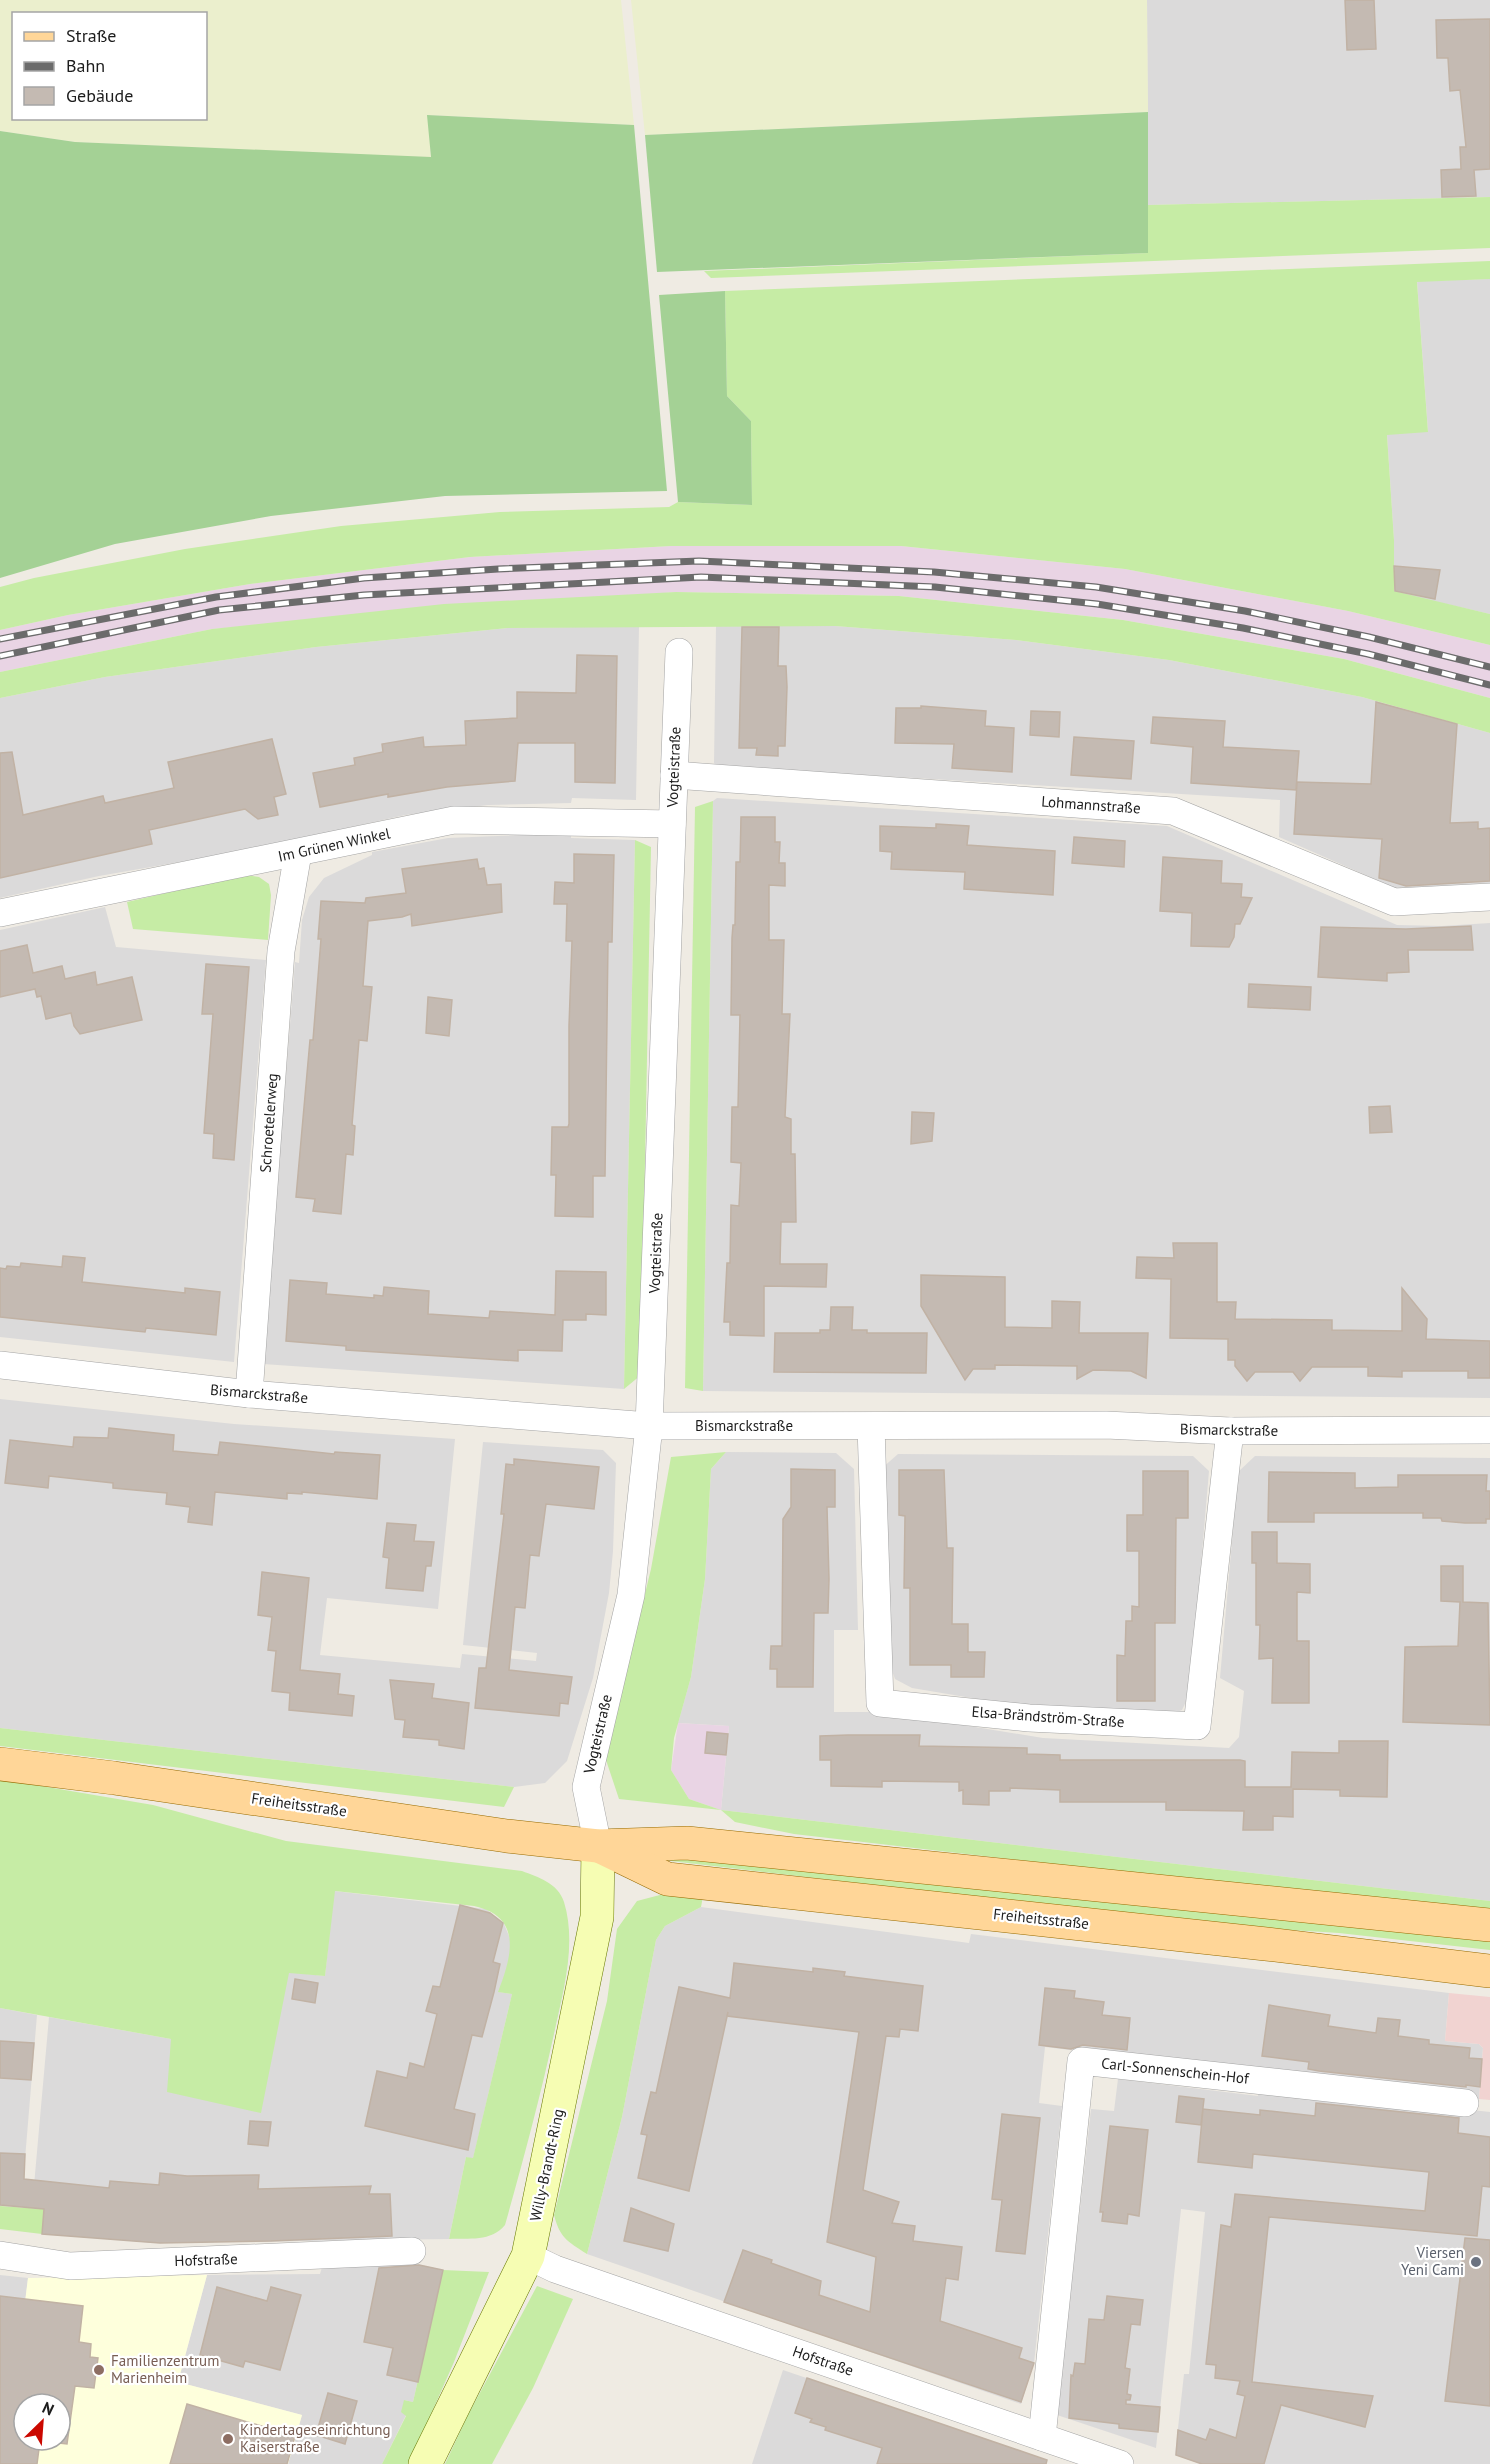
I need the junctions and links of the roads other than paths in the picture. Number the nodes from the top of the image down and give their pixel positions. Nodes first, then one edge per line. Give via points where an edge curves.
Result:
1 (679, 652) dead end
2 (674, 775) junction
3 (672, 824) junction
4 (298, 853) junction
5 (1490, 897) edge
6 (0, 913) edge
7 (0, 1365) edge
8 (249, 1394) junction
9 (649, 1426) junction
10 (872, 1426) junction
11 (1490, 1430) edge
12 (1230, 1431) junction
13 (0, 1764) edge
14 (598, 1846) junction
15 (1490, 1925) edge
16 (1490, 1971) edge
17 (1465, 2103) dead end
18 (412, 2251) dead end
19 (0, 2255) edge
20 (528, 2256) junction
21 (1042, 2437) junction
22 (1075, 2457) edge
23 (425, 2464) edge
24 (1120, 2464) edge

1 - 2 street, Vogteistraße
2 - 3 street, Vogteistraße
2 - 5 street, Lohmannstraße via 1173,811 1394,902
3 - 4 street, Im Grünen Winkel via 454,820
3 - 9 street, Vogteistraße
4 - 6 street, Im Grünen Winkel
4 - 8 street, Schroetelerweg via 281,951
7 - 8 street, Bismarckstraße
8 - 9 street, Bismarckstraße
9 - 10 street, Bismarckstraße
9 - 14 street, Vogteistraße via 631,1595 586,1787
10 - 12 street, Bismarckstraße via 1106,1425
10 - 12 street, Elsa-Brändström-Straße via 880,1703 1029,1718 1197,1726
11 - 12 street, Bismarckstraße
13 - 14 main road, Freiheitsstraße
14 - 15 main road, Freiheitsstraße via 687,1843
14 - 16 main road, Freiheitsstraße via 667,1879
14 - 20 main road, Willy-Brandt-Ring via 597,1917
17 - 21 street, Carl-Sonnenschein-Hof via 1081,2061
18 - 19 street, Hofstraße via 70,2266
20 - 21 street, Hofstraße via 555,2269
20 - 23 main road, Willy-Brandt-Ring
21 - 22 street, Hofstraße
22 - 24 street, Hofstraße

